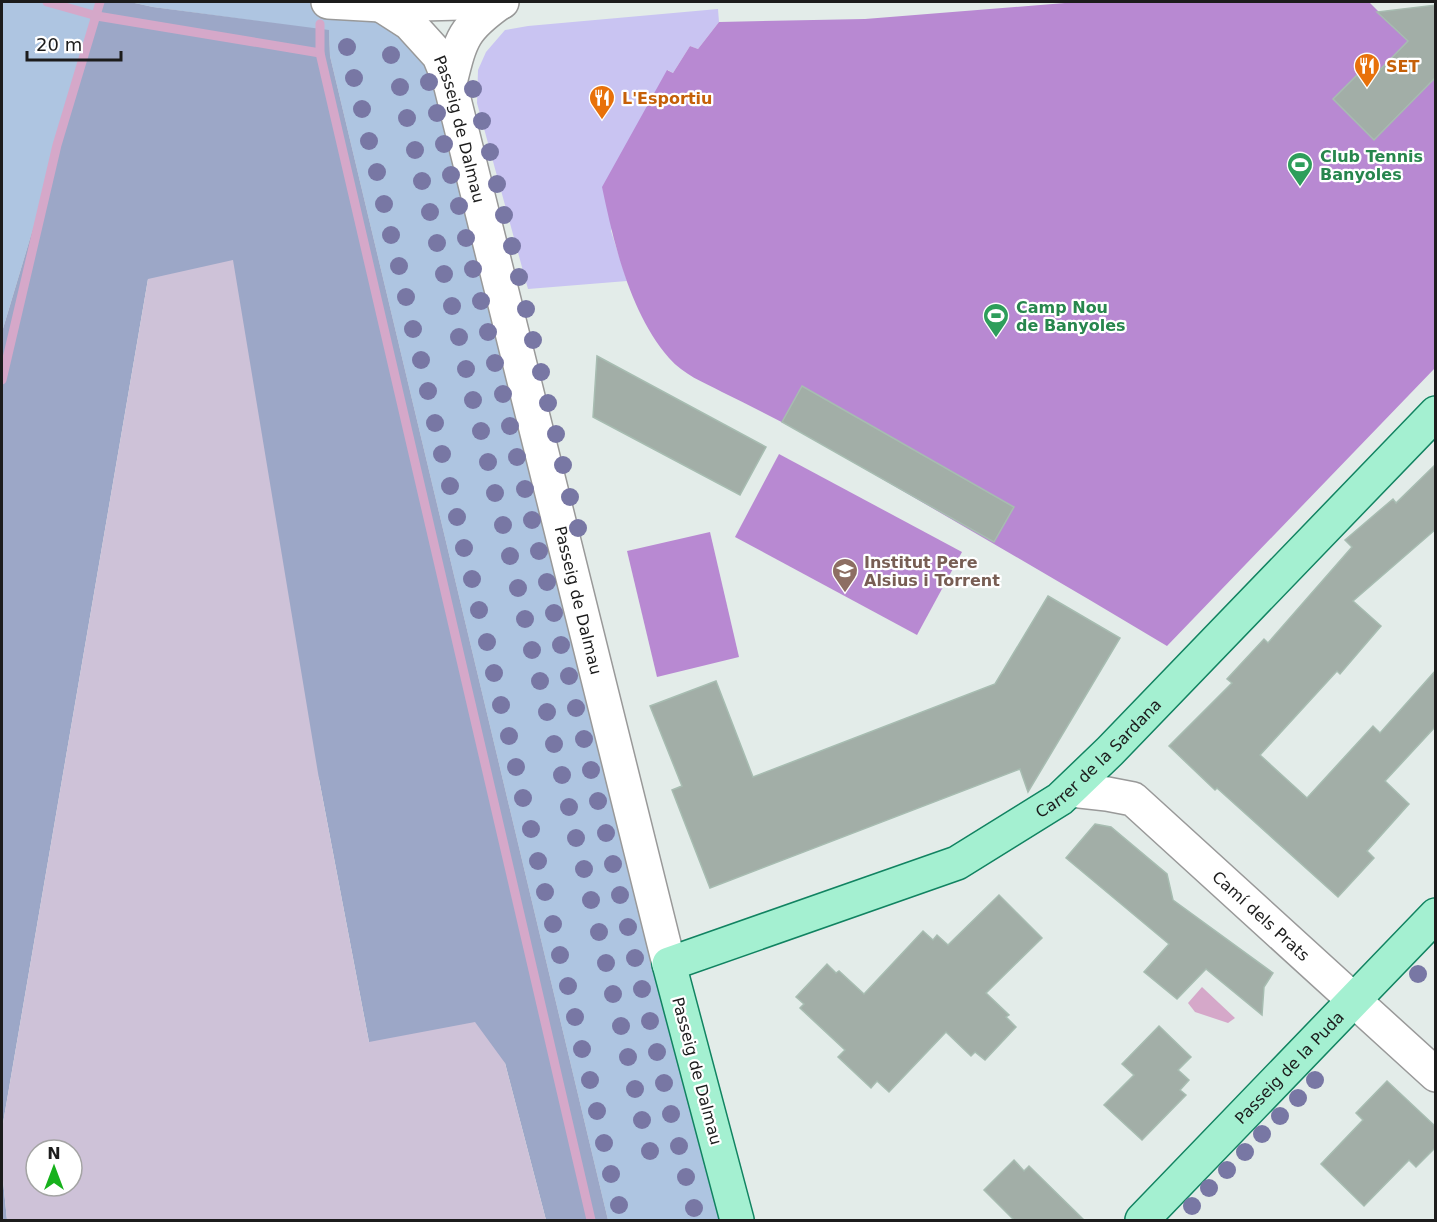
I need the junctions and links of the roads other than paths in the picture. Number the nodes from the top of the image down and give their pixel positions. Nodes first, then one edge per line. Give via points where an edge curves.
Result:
1 (328, 2) edge
2 (502, 2) edge
3 (381, 5) junction
4 (450, 83) junction
5 (1436, 413) edge
6 (1071, 790) junction
7 (1436, 915) edge
8 (669, 964) junction
9 (1355, 1000) junction
10 (1436, 1075) edge
11 (737, 1221) edge
12 (1142, 1221) edge

1 - 3 street
2 - 3 street
2 - 4 street via 476,20 459,45
3 - 4 street, Passeig de Dalmau via 409,23 439,56
4 - 8 street, Passeig de Dalmau
5 - 6 main road, Carrer de la Sardana
6 - 8 main road, Carrer de la Sardana via 957,863
6 - 9 street, Camí dels Prats via 1133,799
7 - 9 main road, Passeig de la Puda
8 - 11 main road, Passeig de Dalmau
9 - 10 street, Camí dels Prats
9 - 12 main road, Passeig de la Puda

